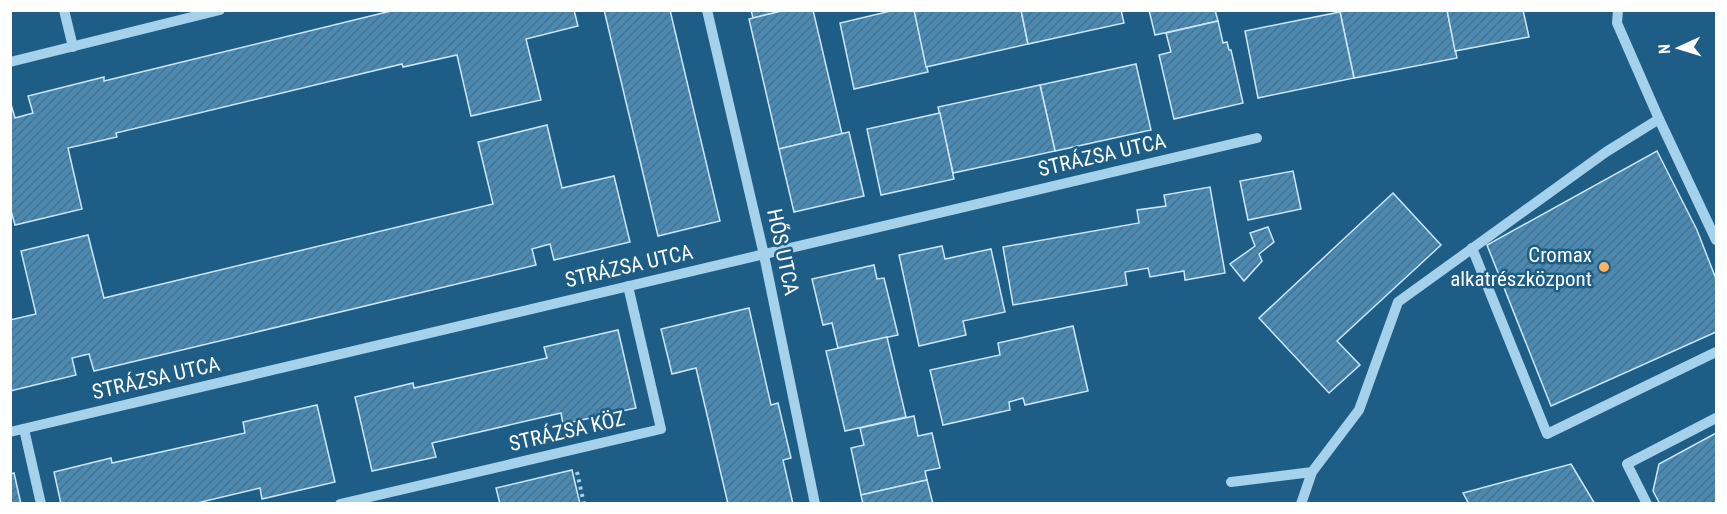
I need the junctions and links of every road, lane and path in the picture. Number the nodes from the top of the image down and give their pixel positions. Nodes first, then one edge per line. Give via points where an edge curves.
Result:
1 (64, 10) edge
2 (220, 10) edge
3 (707, 10) edge
4 (1618, 10) edge
5 (74, 47) junction
6 (10, 62) edge
7 (1659, 119) junction
8 (1257, 138) dead end
9 (1716, 240) edge
10 (1472, 248) junction
11 (764, 255) junction
12 (628, 286) junction
13 (1716, 352) edge
14 (1716, 418) edge
15 (24, 429) junction
16 (10, 432) edge
17 (571, 450) junction
18 (1312, 472) junction
19 (1231, 482) dead end
20 (41, 504) edge
21 (340, 504) edge
22 (584, 504) edge
23 (815, 504) edge
24 (1301, 504) edge
25 (1647, 504) edge

1 - 5 street
2 - 5 street
3 - 11 street, HŐS UTCA
4 - 7 street via 1617,23
5 - 6 street
7 - 9 street
7 - 10 street
8 - 11 street, STRÁZSA UTCA
10 - 13 street via 1547,434
10 - 18 street via 1398,302 1359,410
11 - 12 street, STRÁZSA UTCA
11 - 23 street, HŐS UTCA
12 - 15 street, STRÁZSA UTCA
12 - 17 street, STRÁZSA KÖZ via 661,429
14 - 25 street via 1627,464
15 - 16 street, STRÁZSA UTCA
15 - 20 street
17 - 21 street, STRÁZSA KÖZ
17 - 22 path
18 - 19 street
18 - 24 street

